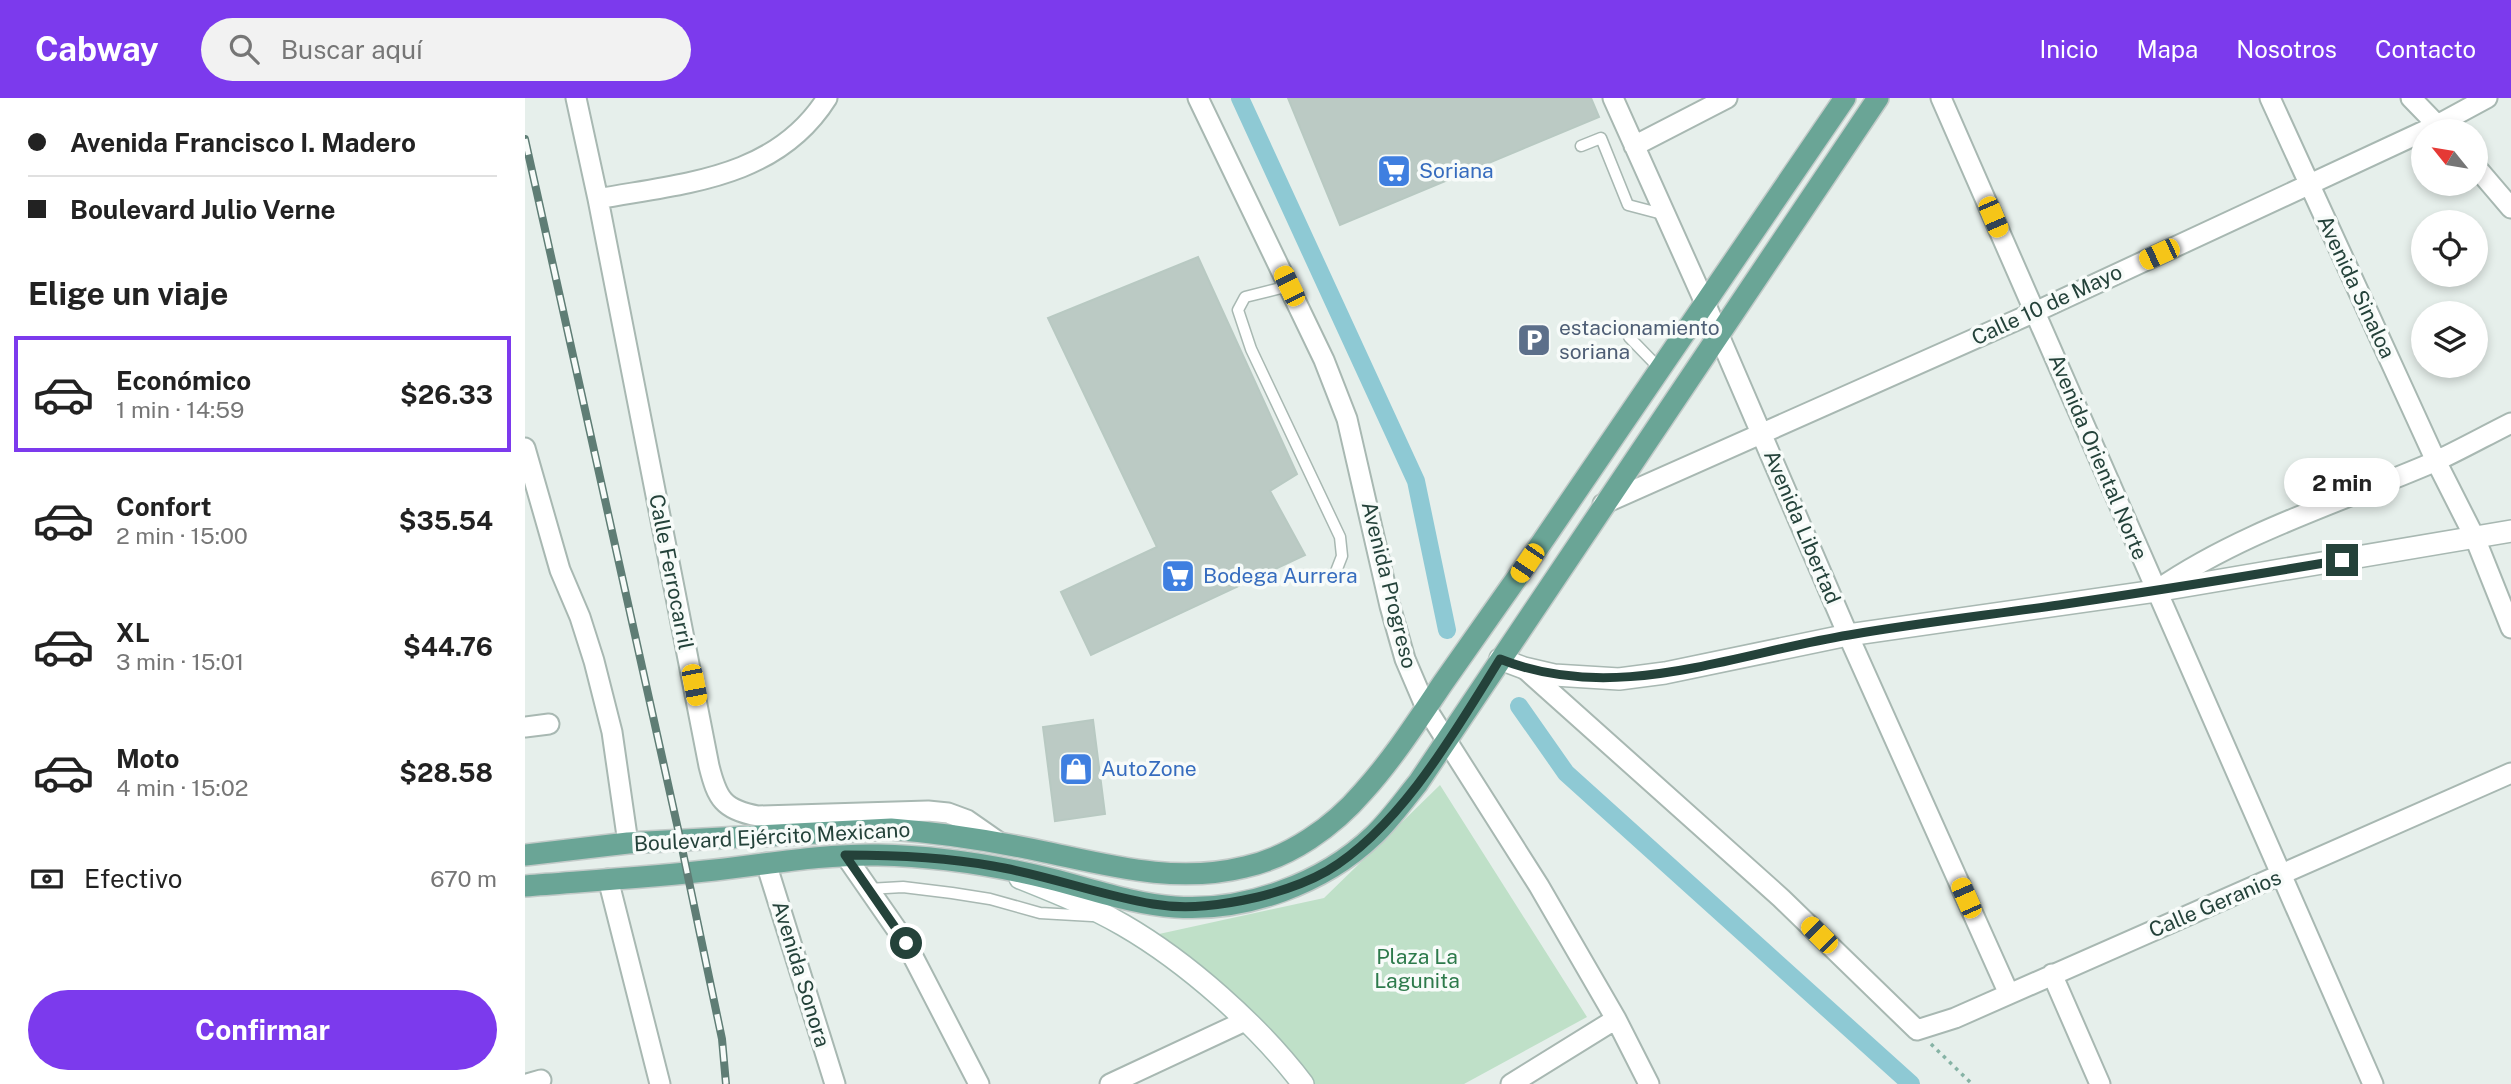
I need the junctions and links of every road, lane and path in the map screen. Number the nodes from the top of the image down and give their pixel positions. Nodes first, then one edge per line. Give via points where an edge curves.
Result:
1 (576, 98) edge
2 (827, 98) edge
3 (1198, 98) edge
4 (1613, 98) edge
5 (1727, 98) edge
6 (1845, 98) edge
7 (1878, 98) edge
8 (1941, 98) edge
9 (2270, 98) edge
10 (2411, 98) edge
11 (2487, 98) edge
12 (2431, 119) edge
13 (2454, 119) edge
14 (2411, 140) edge
15 (1581, 146) dead end
16 (1634, 146) junction
17 (2489, 182) edge
18 (2308, 184) junction
19 (598, 199) junction
20 (2511, 208) edge
21 (1665, 215) junction
22 (1289, 286) junction
23 (1705, 303) junction
24 (2035, 312) junction
25 (1718, 334) junction
26 (1629, 337) dead end
27 (1660, 369) junction
28 (2511, 423) edge
29 (1762, 433) junction
30 (525, 448) edge
31 (2437, 461) junction
32 (1604, 504) junction
33 (2511, 531) edge
34 (2475, 538) junction
35 (1335, 574) dead end
36 (2156, 591) junction
37 (2511, 628) edge
38 (1848, 635) junction
39 (1497, 664) junction
40 (1524, 668) junction
41 (1429, 703) junction
42 (549, 724) dead end
43 (525, 727) edge
44 (1453, 733) junction
45 (2511, 773) edge
46 (628, 843) junction
47 (1000, 843) junction
48 (525, 855) edge
49 (845, 855) junction
50 (766, 863) junction
51 (993, 866) junction
52 (2281, 876) junction
53 (608, 879) junction
54 (525, 886) edge
55 (868, 889) junction
56 (1105, 916) junction
57 (2052, 974) junction
58 (2009, 994) junction
59 (1616, 1019) junction
60 (1245, 1021) junction
61 (1917, 1030) junction
62 (660, 1084) edge
63 (835, 1084) edge
64 (979, 1084) edge
65 (1110, 1084) edge
66 (1303, 1084) edge
67 (1511, 1084) edge
68 (1649, 1084) edge
69 (1972, 1084) edge
70 (2100, 1084) edge
71 (2373, 1084) edge

1 - 19 street, Calle Ferrocarril
2 - 19 street via 795,137 764,158 733,171
3 - 22 street, Avenida Progreso
4 - 16 street, Avenida Libertad
5 - 16 street
6 - 23 main road, Boulevard Ejército Mexicano
7 - 25 main road, Boulevard Ejército Mexicano
8 - 24 street, Avenida Oriental Norte
9 - 18 street, Avenida Sinaloa
10 - 12 street
11 - 13 street, Calle 10 de Mayo
14 - 18 street, Calle 10 de Mayo
15 - 21 lane via 1601,138 1628,205
16 - 21 street, Avenida Libertad
17 - 20 street
18 - 24 street, Calle 10 de Mayo
18 - 31 street, Avenida Sinaloa
19 - 47 street, Calle Ferrocarril via 709,766 720,799 742,813 758,816 948,813 968,820
21 - 23 street, Avenida Libertad
22 - 35 lane via 1245,297 1238,310 1251,349 1339,537 1342,556
22 - 41 street, Avenida Progreso via 1347,419 1405,659
23 - 25 street, Avenida Libertad
23 - 27 main road, Boulevard Ejército Mexicano
24 - 29 street, Calle 10 de Mayo
24 - 36 street, Avenida Oriental Norte
25 - 29 street, Avenida Libertad
25 - 32 main road, Boulevard Ejército Mexicano
26 - 27 lane
27 - 41 main road, Boulevard Ejército Mexicano
28 - 31 street
29 - 32 street, Calle 10 de Mayo
29 - 38 street, Avenida Libertad
30 - 46 street via 560,570 594,661 612,732
31 - 34 street, Avenida Sinaloa
31 - 36 street via 2237,543
32 - 39 main road, Boulevard Ejército Mexicano
33 - 34 street
34 - 36 street
34 - 37 street, Avenida Sinaloa
36 - 38 street
36 - 52 street, Avenida Oriental Norte
38 - 40 street via 1619,679 1579,678
38 - 58 street, Avenida Libertad
39 - 40 street
39 - 44 main road, Boulevard Ejército Mexicano
40 - 61 street via 1781,898
41 - 44 street, Avenida Progreso
41 - 47 main road, Boulevard Ejército Mexicano via 1345,811 1306,841 1248,867 1226,872 1145,873
42 - 43 street
44 - 51 main road, Boulevard Ejército Mexicano via 1374,835 1326,871 1272,893 1217,905 1175,907
44 - 59 street, Avenida Progreso
45 - 52 street, Calle Geranios
46 - 47 main road, Boulevard Ejército Mexicano via 891,829
46 - 48 main road, Boulevard Ejército Mexicano
49 - 50 main road, Boulevard Ejército Mexicano
49 - 51 main road, Boulevard Ejército Mexicano
49 - 55 street
50 - 53 main road, Boulevard Ejército Mexicano
50 - 63 street, Avenida Sonora
51 - 56 street
52 - 57 street, Calle Geranios
52 - 71 street, Avenida Oriental Norte
53 - 54 main road, Boulevard Ejército Mexicano
53 - 62 street
55 - 56 lane via 903,887 990,899 1040,913
55 - 64 street via 906,943
56 - 60 street via 1178,962
57 - 58 street, Calle Geranios
57 - 70 street
58 - 61 street, Calle Geranios
59 - 67 street
59 - 68 street, Avenida Progreso
60 - 65 street
60 - 66 street
61 - 69 path

